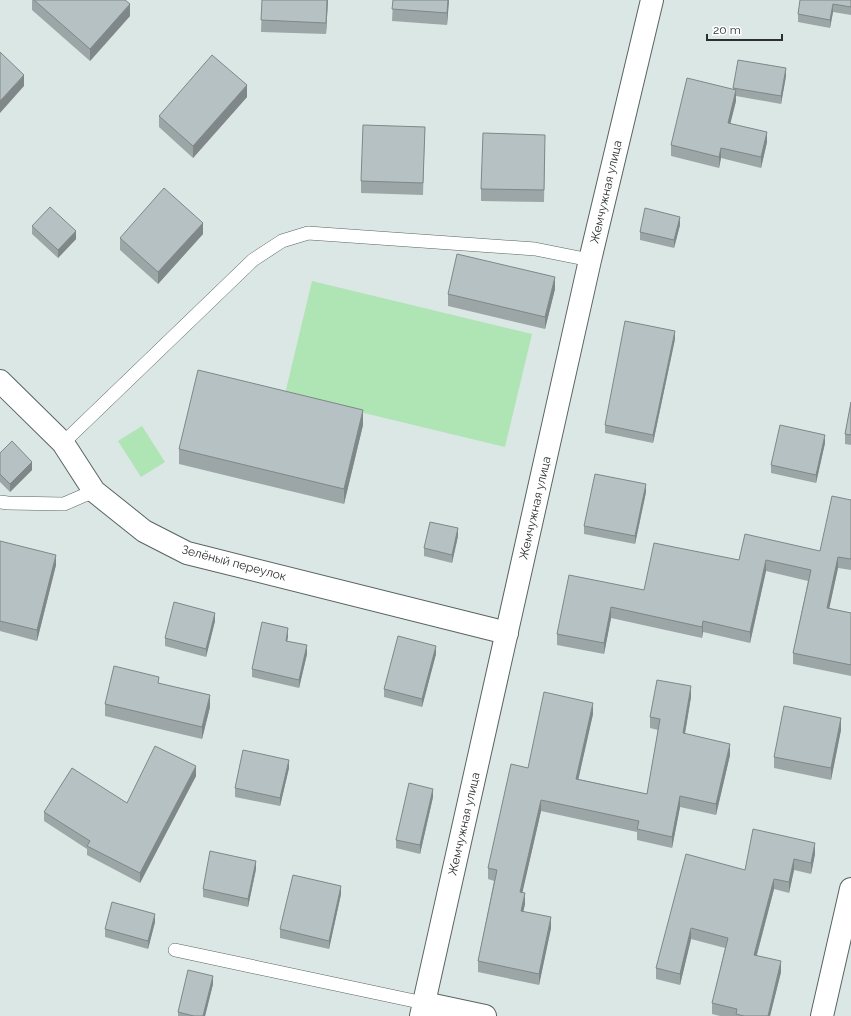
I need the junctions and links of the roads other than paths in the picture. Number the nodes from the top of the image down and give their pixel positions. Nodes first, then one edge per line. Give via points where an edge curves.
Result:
1 (652, 0) edge
2 (590, 260) junction
3 (0, 381) edge
4 (63, 443) junction
5 (94, 491) junction
6 (0, 502) edge
7 (507, 633) junction
8 (851, 889) edge
9 (175, 950) dead end
10 (423, 1010) edge
11 (485, 1016) edge
12 (822, 1016) edge

1 - 2 street, Жемчужная улица
2 - 4 lane via 535,249 308,233 282,241 253,260
2 - 7 street, Жемчужная улица
3 - 4 street, Зелёный переулок
4 - 5 street, Зелёный переулок
5 - 6 lane via 64,504
5 - 7 street, Зелёный переулок via 144,531 187,553
7 - 10 street, Жемчужная улица
8 - 12 street
9 - 10 lane
10 - 11 street

